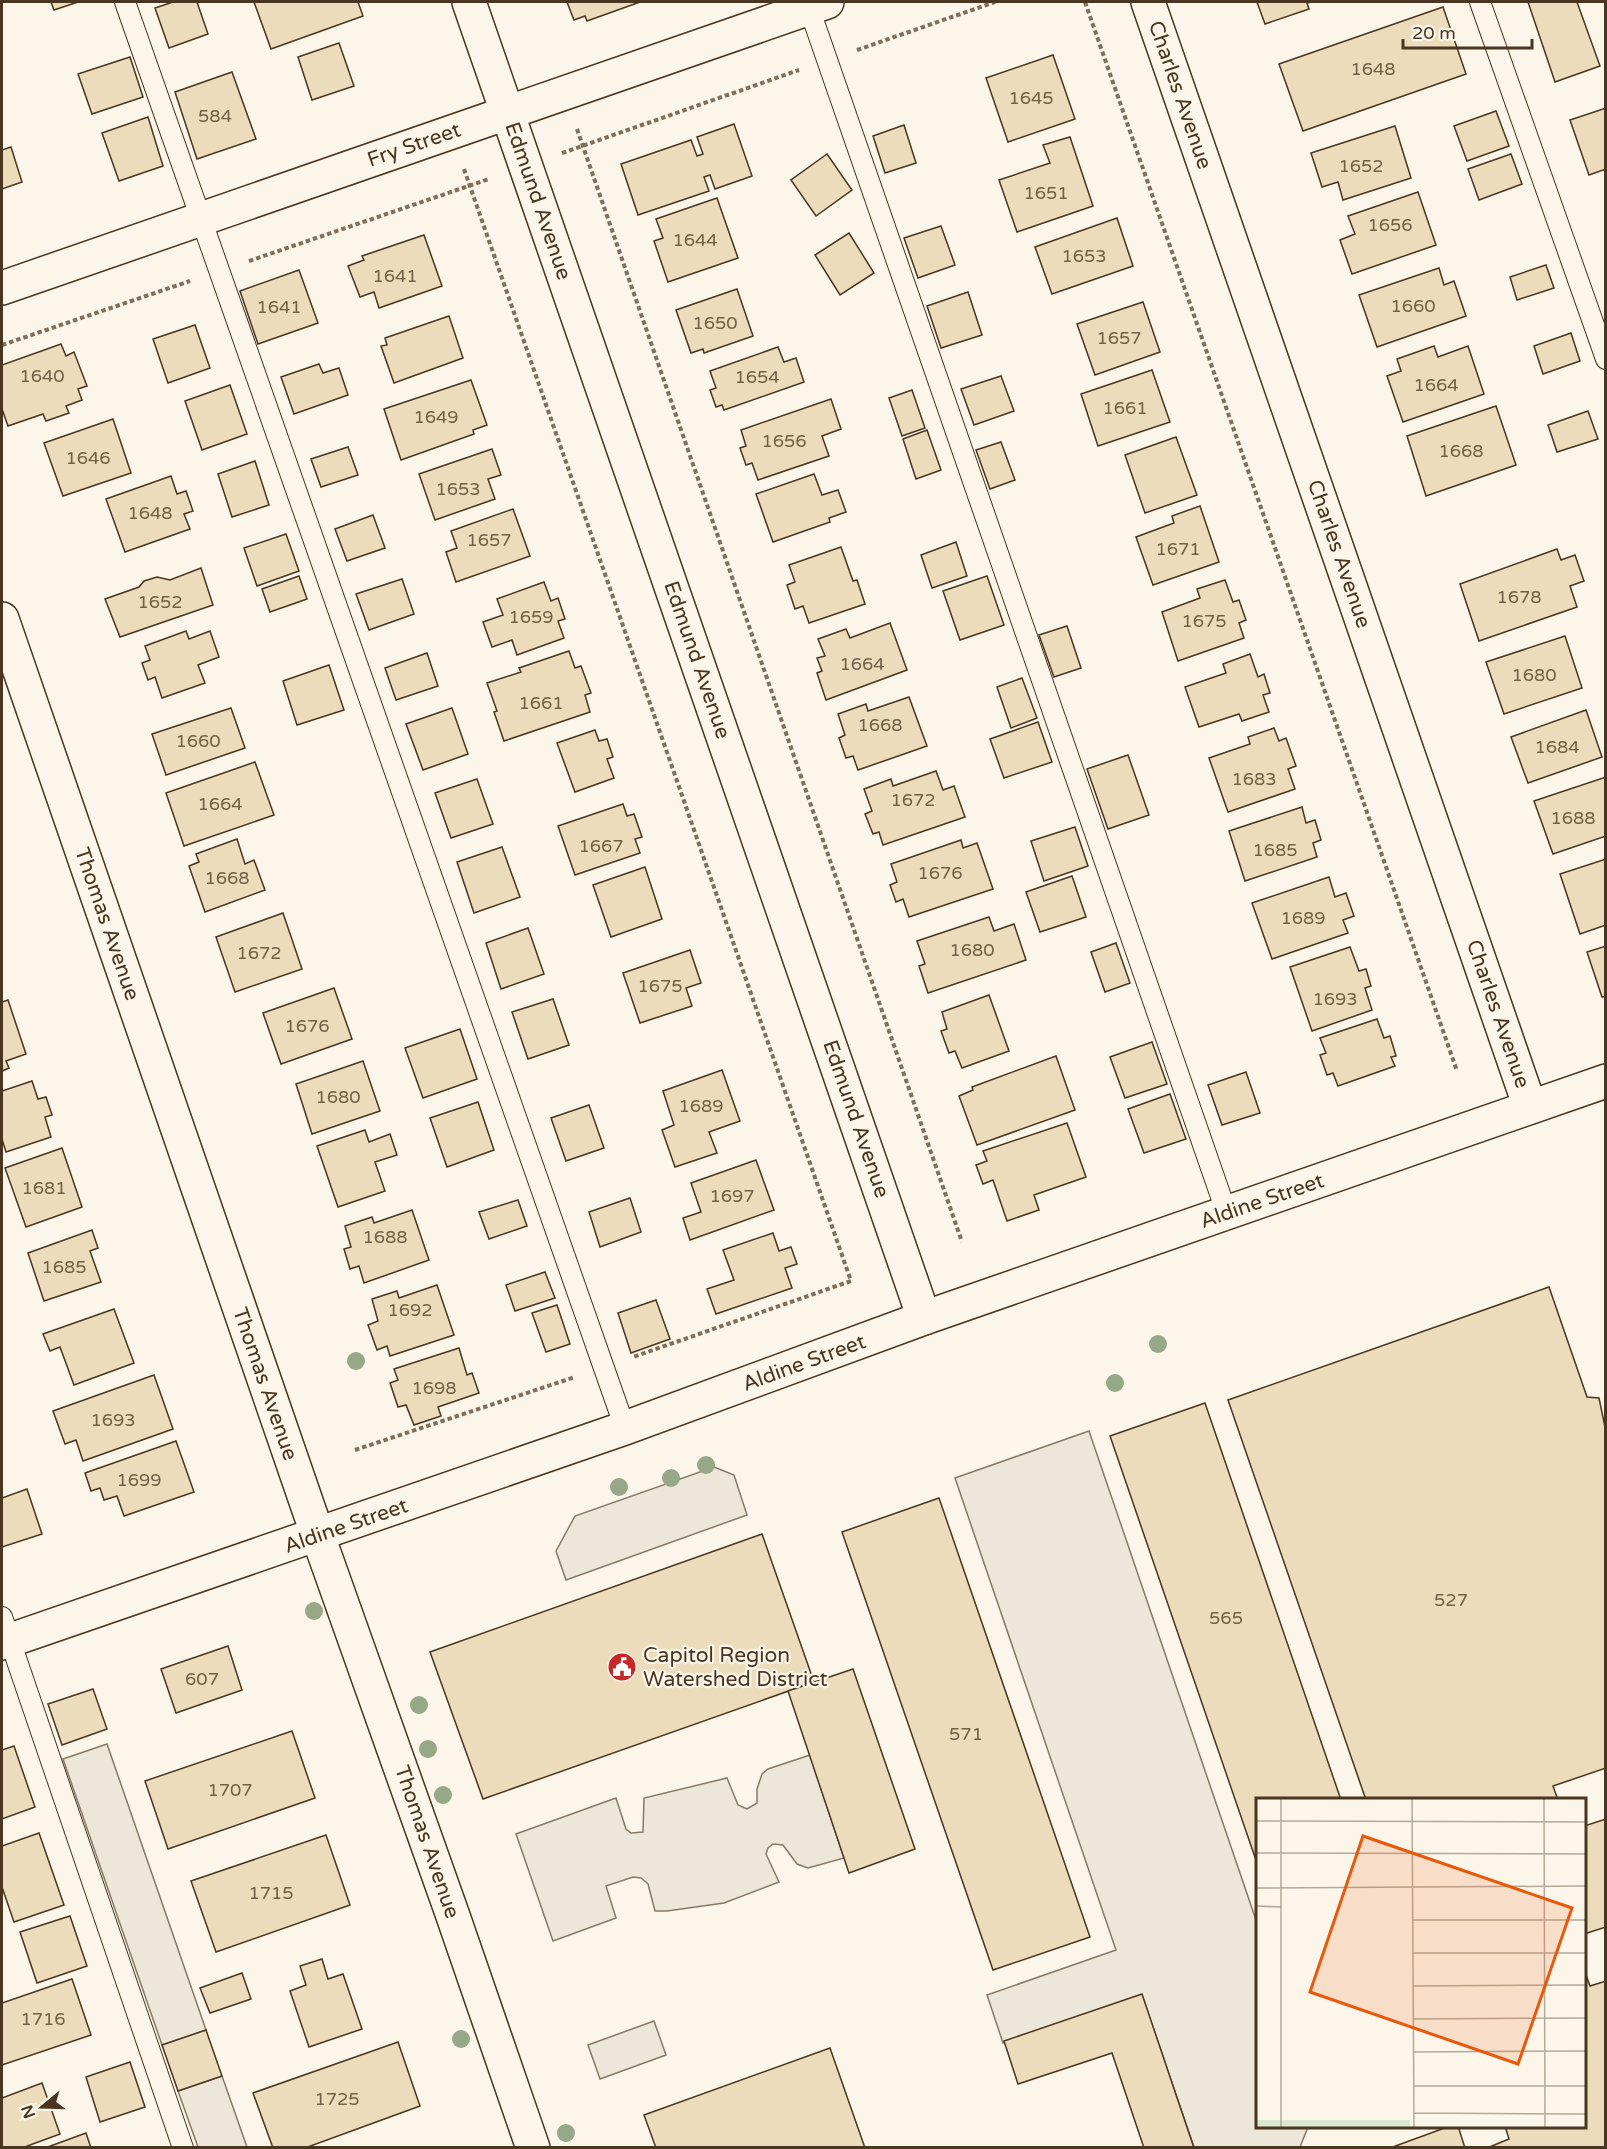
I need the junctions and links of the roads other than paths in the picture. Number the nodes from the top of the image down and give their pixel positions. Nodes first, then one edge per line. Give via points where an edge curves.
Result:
1 (125, 2) edge
2 (469, 2) edge
3 (1148, 2) edge
4 (1480, 2) edge
5 (814, 4) edge
6 (508, 112) junction
7 (201, 219) junction
8 (2, 288) edge
9 (1605, 359) edge
10 (2, 619) edge
11 (1605, 1081) edge
12 (1530, 1107) junction
13 (1227, 1214) junction
14 (924, 1318) junction
15 (625, 1428) junction
16 (318, 1536) junction
17 (4, 1633) edge
18 (183, 2148) edge
19 (533, 2148) edge

1 - 7 lane
2 - 6 street, Edmund Avenue
3 - 12 street, Charles Avenue
4 - 9 lane
5 - 6 street, Fry Street
5 - 13 lane via 828,60
6 - 7 street, Fry Street
6 - 14 street, Edmund Avenue
7 - 8 street, Fry Street
7 - 15 lane
10 - 16 street, Thomas Avenue
11 - 12 street, Aldine Street
12 - 13 street, Aldine Street
13 - 14 street, Aldine Street
14 - 15 street, Aldine Street
15 - 16 street, Aldine Street
16 - 17 street, Aldine Street
16 - 19 street, Thomas Avenue
17 - 18 lane

